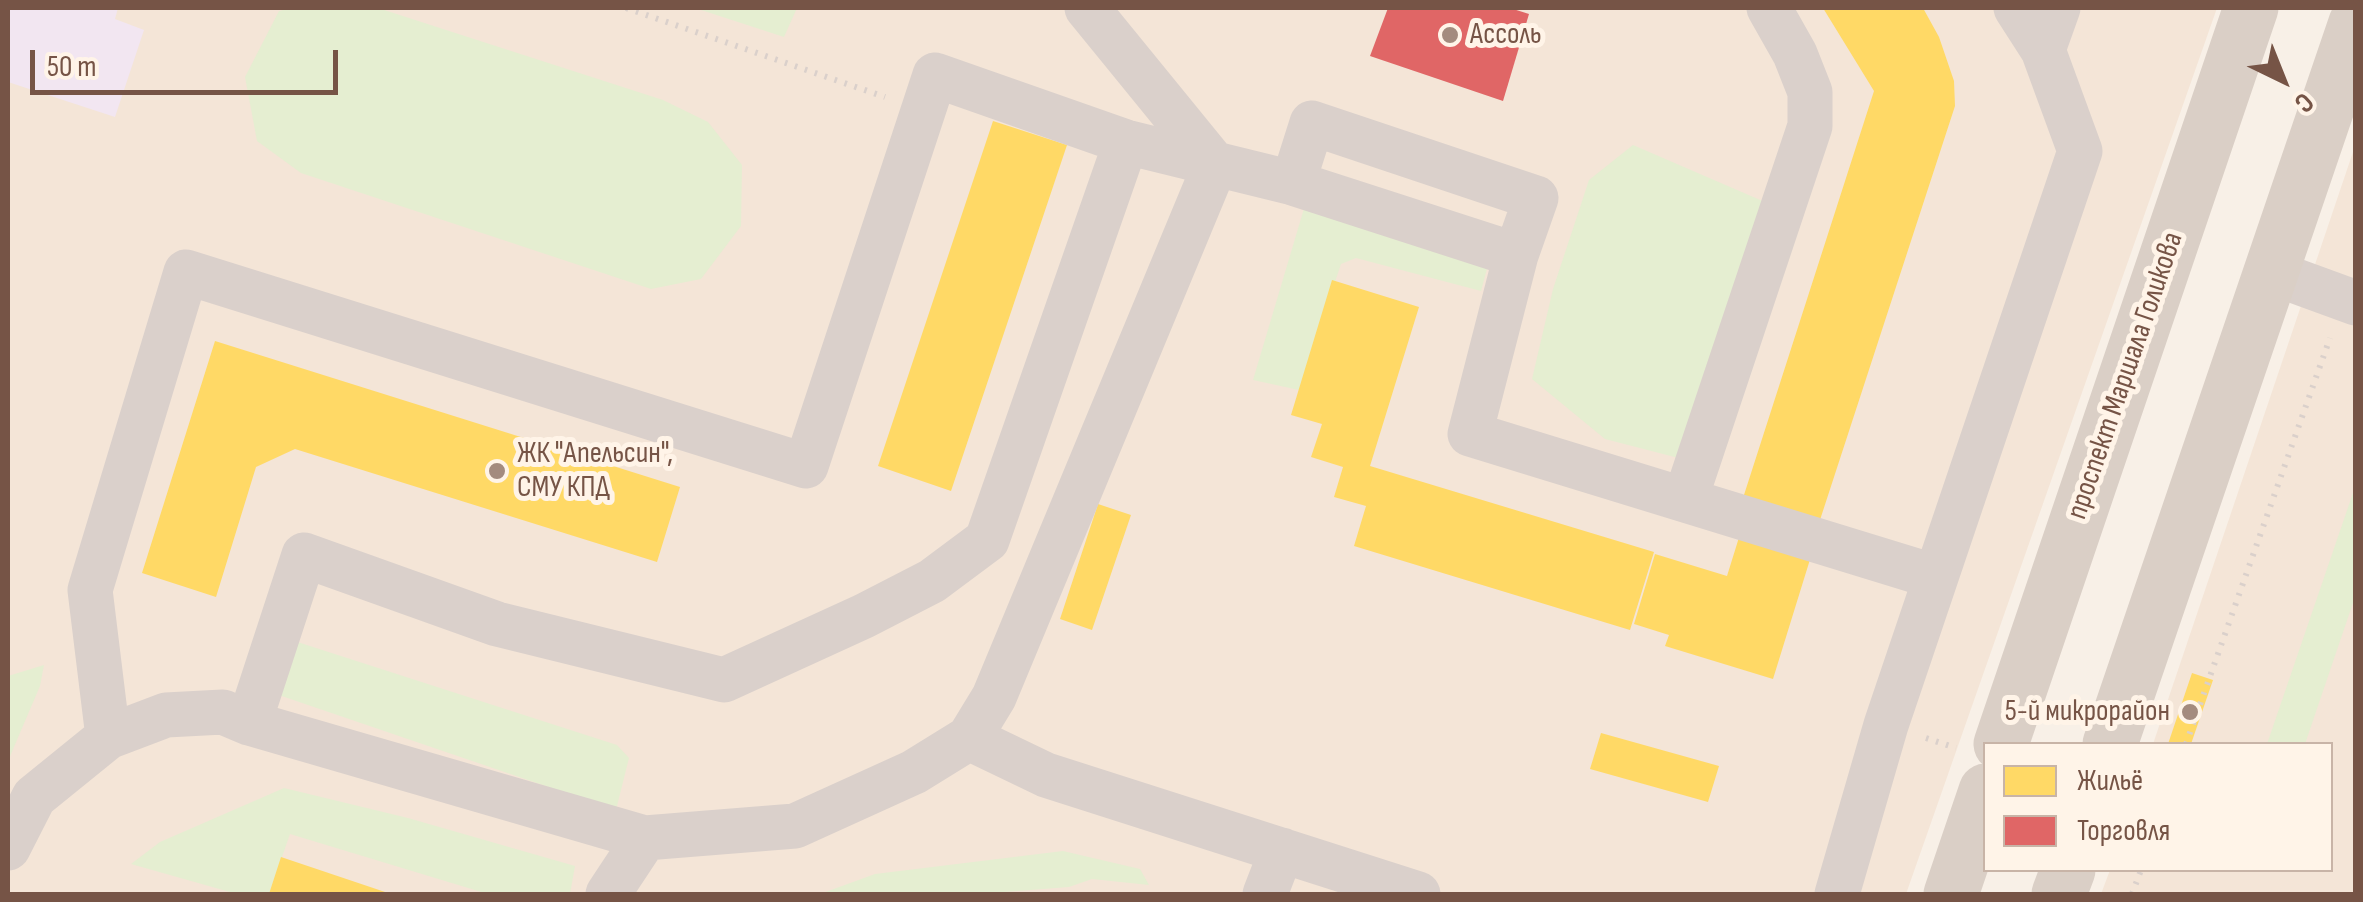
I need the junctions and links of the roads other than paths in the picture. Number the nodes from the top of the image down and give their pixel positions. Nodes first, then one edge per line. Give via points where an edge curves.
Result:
1 (1087, 8) edge
2 (1769, 8) edge
3 (2016, 8) edge
4 (2058, 8) edge
5 (2251, 8) edge
6 (2356, 23) edge
7 (2044, 50) junction
8 (1126, 142) junction
9 (1215, 165) junction
10 (1293, 183) junction
11 (1516, 254) junction
12 (2271, 272) junction
13 (2350, 301) edge
14 (1685, 500) junction
15 (1936, 577) junction
16 (248, 723) junction
17 (108, 737) junction
18 (970, 738) junction
19 (1992, 742) edge
20 (2111, 742) edge
21 (1983, 770) edge
22 (644, 838) junction
23 (8, 848) edge
24 (1282, 850) junction
25 (608, 894) edge
26 (1265, 894) edge
27 (1418, 894) edge
28 (1837, 894) edge
29 (1950, 894) edge

1 - 9 lane
2 - 14 lane via 1810,92 1810,126
3 - 7 lane
4 - 7 lane
5 - 19 main road, проспект Маршала Голикова
6 - 12 main road
7 - 15 lane via 2080,151
8 - 9 lane
8 - 16 lane via 988,540 932,581 724,680 497,624 304,554
8 - 17 lane via 935,75 806,466 186,272 90,590
9 - 10 lane
9 - 18 lane via 994,697
10 - 11 lane
10 - 11 lane via 1312,124 1536,198
11 - 14 lane via 1470,434
12 - 13 lane
12 - 20 main road
14 - 15 lane
15 - 28 lane
16 - 17 lane via 223,712 166,715
16 - 22 lane
17 - 23 lane via 34,797
18 - 22 lane via 914,772 795,826
18 - 24 lane via 1046,775
21 - 29 main road, проспект Маршала Голикова
22 - 25 lane
24 - 26 lane
24 - 27 lane

